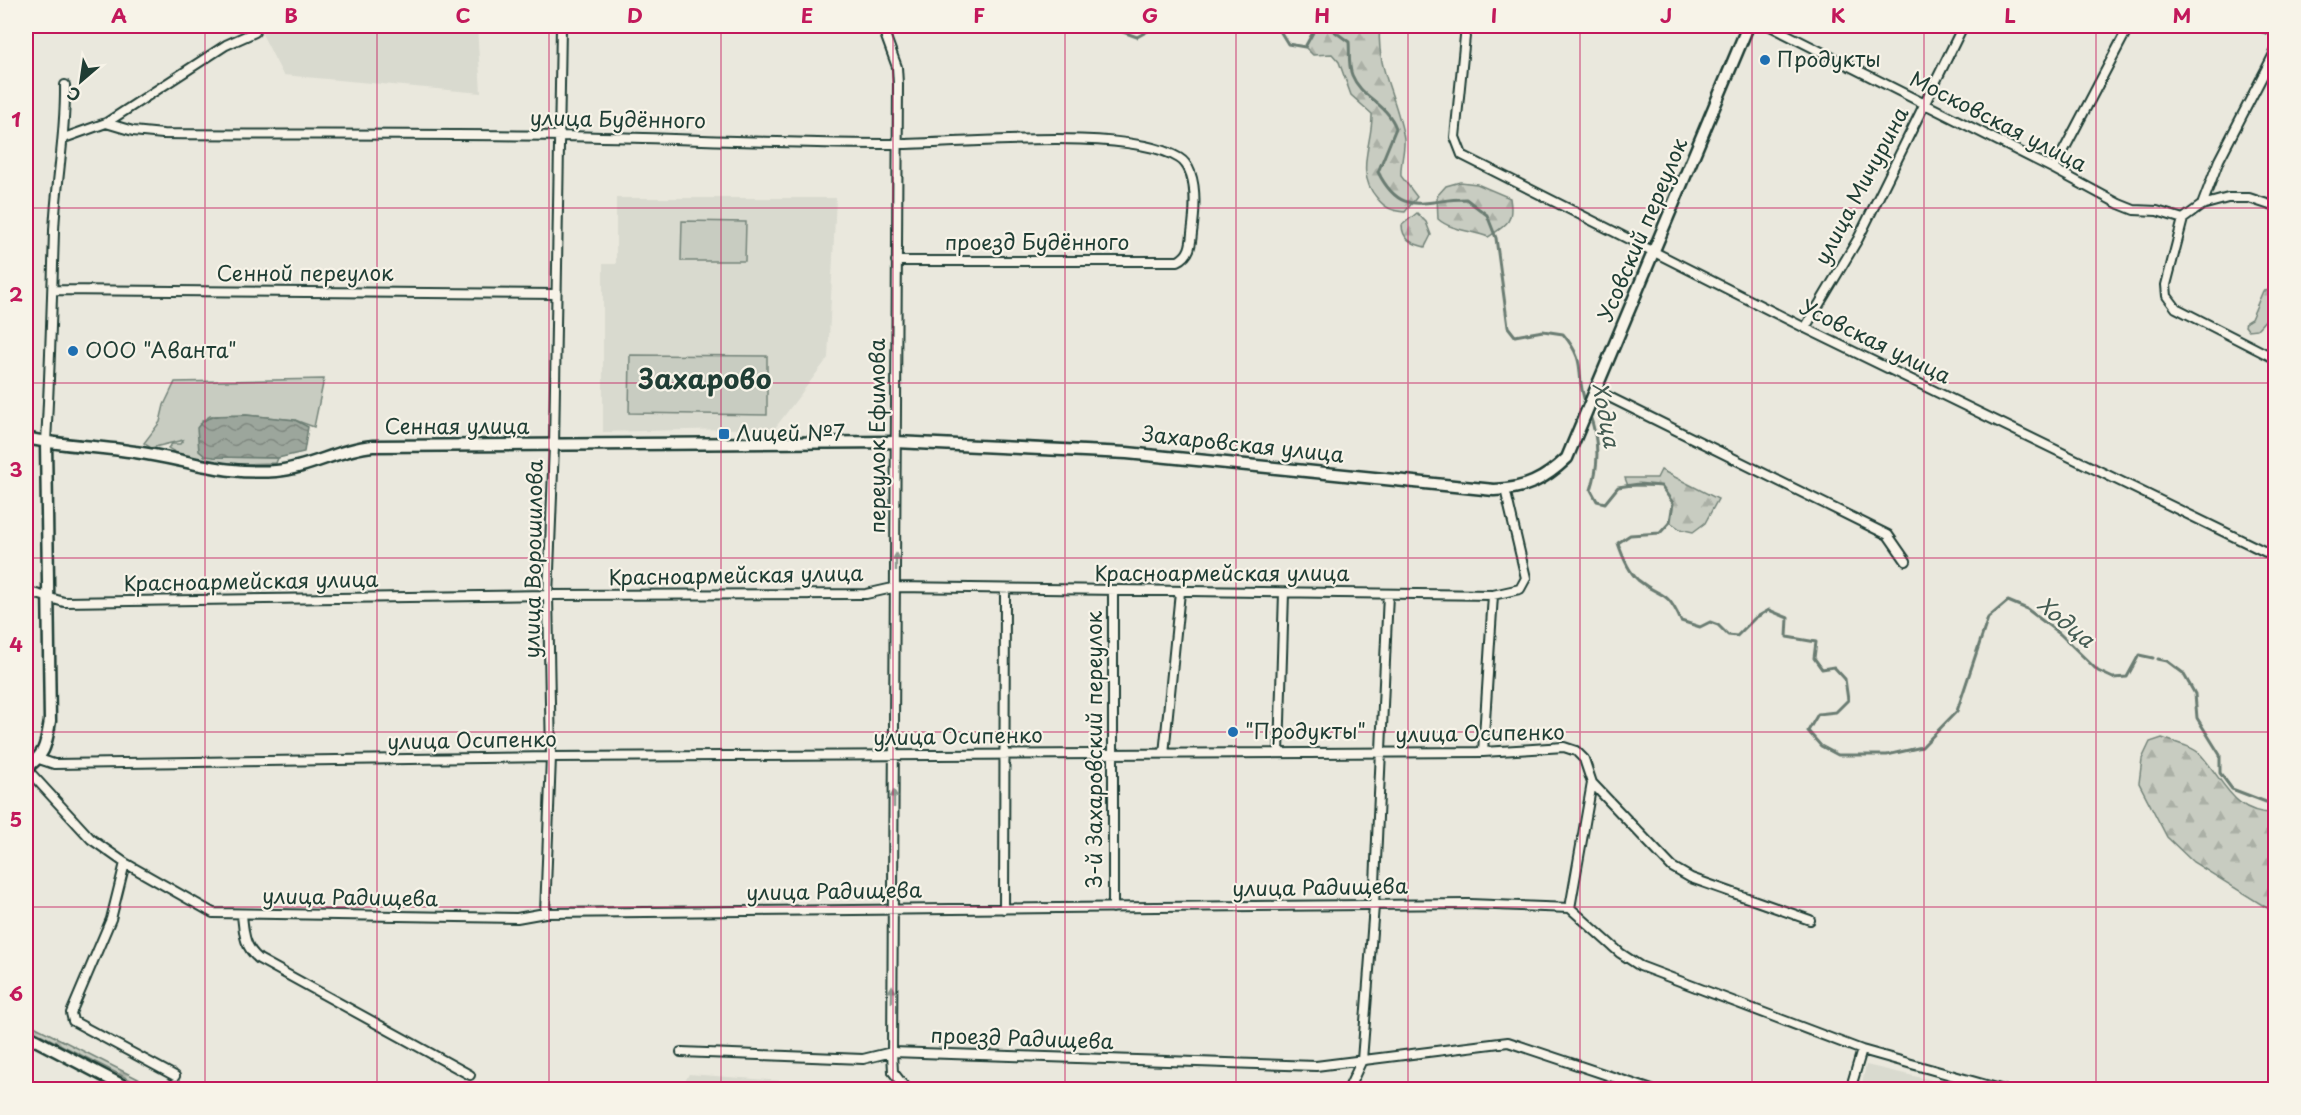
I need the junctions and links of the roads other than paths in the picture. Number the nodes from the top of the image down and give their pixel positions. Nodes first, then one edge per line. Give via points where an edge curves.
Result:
1 (561, 26) edge
2 (882, 26) edge
3 (1466, 26) edge
4 (1748, 26) edge
5 (1770, 26) edge
6 (1963, 26) edge
7 (2129, 26) edge
8 (2258, 26) edge
9 (2276, 31) edge
10 (255, 32) dead end
11 (2276, 50) edge
12 (65, 85) dead end
13 (1924, 105) junction
14 (106, 123) junction
15 (559, 136) junction
16 (64, 138) junction
17 (897, 144) junction
18 (2054, 169) junction
19 (2202, 205) junction
20 (2276, 207) edge
21 (2183, 219) junction
22 (1654, 253) junction
23 (896, 261) junction
24 (1178, 261) joint
25 (53, 290) junction
26 (555, 294) junction
27 (1805, 328) junction
28 (2276, 359) edge
29 (1595, 390) junction
30 (26, 438) edge
31 (46, 442) junction
32 (896, 442) junction
33 (554, 446) junction
34 (1570, 449) joint
35 (1505, 489) junction
36 (2276, 557) edge
37 (1906, 561) dead end
38 (897, 587) junction
39 (26, 591) edge
40 (1005, 591) junction
41 (1113, 591) junction
42 (1180, 592) junction
43 (1284, 593) junction
44 (1388, 594) junction
45 (548, 595) junction
46 (1493, 595) junction
47 (49, 598) junction
48 (1484, 752) junction
49 (1279, 753) junction
50 (1382, 753) junction
51 (1006, 754) junction
52 (1113, 754) junction
53 (1164, 754) junction
54 (895, 756) junction
55 (551, 757) junction
56 (39, 759) junction
57 (26, 768) edge
58 (1592, 783) junction
59 (124, 863) junction
60 (1374, 906) junction
61 (1113, 908) junction
62 (1570, 908) junction
63 (1004, 909) junction
64 (894, 910) junction
65 (545, 914) junction
66 (242, 915) junction
67 (1810, 920) dead end
68 (26, 1035) edge
69 (1862, 1050) junction
70 (681, 1052) dead end
71 (892, 1052) junction
72 (1362, 1060) junction
73 (470, 1075) dead end
74 (176, 1076) dead end
75 (131, 1089) edge
76 (907, 1089) edge
77 (1348, 1089) edge
78 (1652, 1089) edge
79 (1850, 1089) edge
80 (2004, 1089) edge

1 - 15 street, улица Ворошилова
2 - 17 street, переулок Ефимова via 897,67
3 - 22 street, Усовская улица via 1455,137 1462,155
4 - 22 street, Усовский переулок
5 - 13 street, Московская улица
6 - 13 street, улица Мичурина
7 - 18 street
8 - 9 street
10 - 14 street via 226,45
11 - 19 street via 2219,160
12 - 16 street
13 - 18 street, Московская улица
13 - 27 street, улица Мичурина via 1858,240
14 - 15 street, улица Будённого via 163,134
14 - 16 street
15 - 17 street, улица Будённого
15 - 26 street, улица Ворошилова
16 - 25 street
17 - 23 street, переулок Ефимова
17 - 24 street, улица Будённого via 1105,142 1145,146 1174,155 1182,159 1190,172 1193,190 1191,247 1186,257
18 - 21 street, Московская улица via 2119,204
19 - 20 street via 2228,198 2249,198
19 - 21 street
21 - 28 street via 2166,285 2168,296 2176,308 2192,318
22 - 27 street, Усовская улица
22 - 29 street, Усовский переулок
23 - 24 street, проезд Будённого
23 - 32 street, переулок Ефимова
25 - 26 street, Сенной переулок
25 - 31 street
26 - 33 street, улица Ворошилова
27 - 36 street, Усовская улица
29 - 34 street, Усовский переулок
29 - 37 street via 1888,534
30 - 31 street, Сенная улица
31 - 33 street, Сенная улица via 133,451 210,469 243,472 295,468 367,447
31 - 47 street
32 - 33 street, Сенная улица
32 - 35 street, Захаровская улица via 1126,453
38 -> 32 street, переулок Ефимова
33 - 45 street, улица Ворошилова
34 - 35 street, Захаровская улица via 1567,458 1544,478 1531,485
35 - 46 street, Красноармейская улица via 1527,578 1520,589
38 - 40 street, Красноармейская улица
38 - 45 street, Красноармейская улица via 866,594
38 - 54 street, переулок Ефимова
39 - 47 street, Красноармейская улица
40 - 41 street, Красноармейская улица
40 - 51 street
41 - 42 street, Красноармейская улица
41 - 52 street, 3-й Захаровский переулок
42 - 43 street, Красноармейская улица
42 - 53 street
43 - 44 street, Красноармейская улица
43 - 49 street
44 - 46 street, Красноармейская улица
44 - 50 street
45 - 47 street, Красноармейская улица via 64,602
45 - 55 street, улица Ворошилова
46 - 48 street
47 - 56 street via 50,721
48 - 50 street, улица Осипенко
48 - 58 street, улица Осипенко via 1564,747 1584,759
49 - 50 street, улица Осипенко
49 - 53 street, улица Осипенко
50 - 60 street
51 - 52 street, улица Осипенко
51 - 54 street, улица Осипенко
51 - 63 street
52 - 53 street, улица Осипенко
52 - 61 street, 3-й Захаровский переулок
54 - 55 street, улица Осипенко
64 -> 54 street, переулок Ефимова
55 - 56 street, улица Осипенко via 66,764
55 - 65 street, улица Ворошилова
56 - 57 street
57 - 59 street, улица Радищева via 91,839
58 - 62 street
58 - 67 street, улица Осипенко via 1672,867 1691,878
59 - 66 street, улица Радищева via 213,913
59 - 74 street via 111,919 71,1013 73,1021
60 - 61 street, улица Радищева
60 - 62 street, улица Радищева
60 - 72 street
61 - 63 street, улица Радищева
62 - 69 street via 1640,966
63 - 64 street, улица Радищева
64 - 65 street, улица Радищева
71 -> 64 street, переулок Ефимова
65 - 66 street, улица Радищева via 517,918
66 - 73 street via 245,943 259,959
68 - 75 street
69 - 79 street
69 - 80 street
70 - 71 street, проезд Радищева via 863,1059
71 - 72 street, проезд Радищева via 1316,1066
71 - 76 street, переулок Ефимова via 893,1072
72 - 77 street
72 - 78 street, проезд Радищева via 1508,1042

